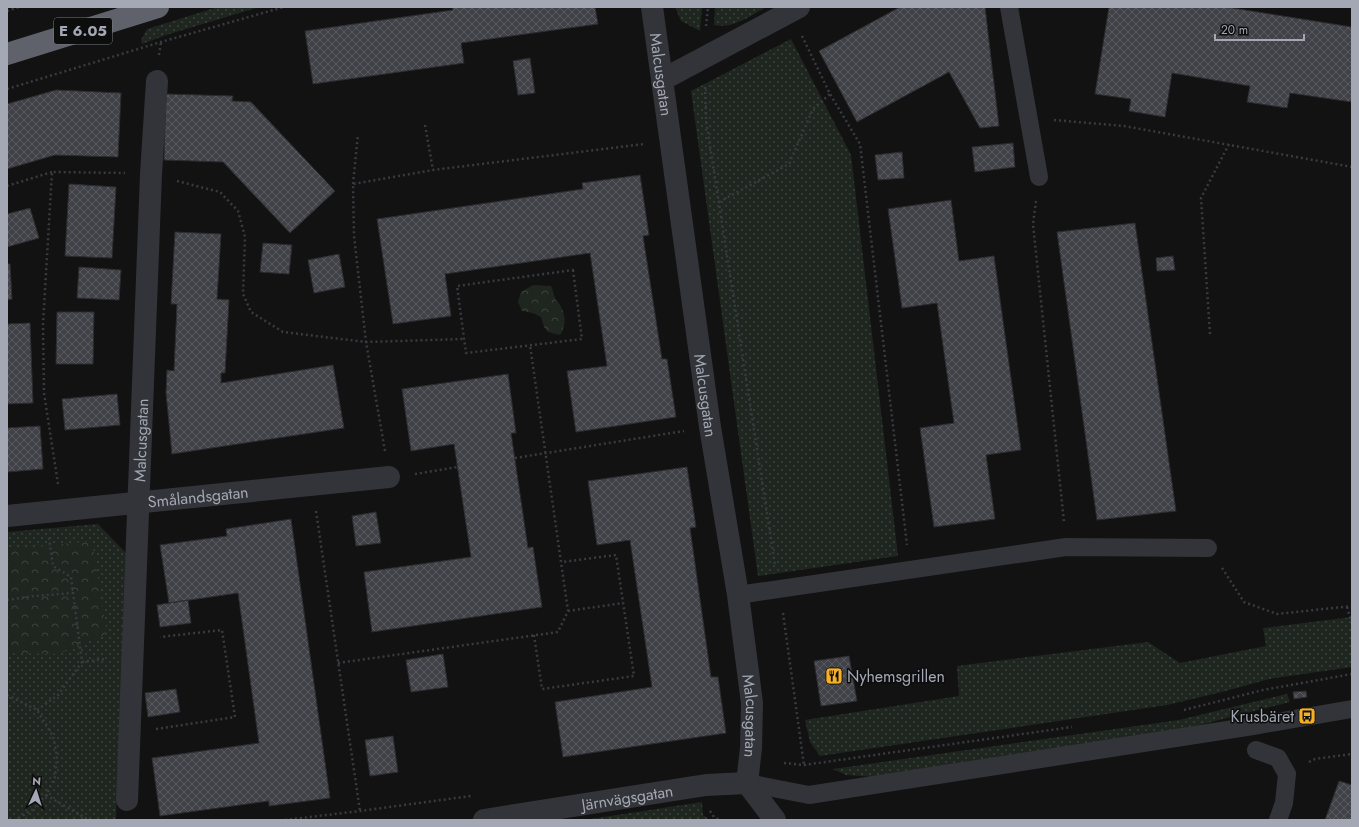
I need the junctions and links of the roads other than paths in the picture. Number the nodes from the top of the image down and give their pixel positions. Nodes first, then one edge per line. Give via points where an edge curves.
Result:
1 (158, 7) edge
2 (652, 7) edge
3 (1009, 7) edge
4 (795, 9) edge
5 (7, 54) edge
6 (662, 80) junction
7 (157, 81) dead end
8 (1039, 176) road end
9 (389, 478) road end
10 (138, 503) junction
11 (7, 516) edge
12 (1208, 548) road end
13 (738, 595) junction
14 (1352, 709) edge
15 (1256, 750) dead end
16 (747, 783) junction
17 (127, 800) dead end
18 (484, 820) edge
19 (775, 820) edge
20 (1278, 820) edge

1 - 5 highway, E 6.05
2 - 6 street, Malcusgatan
3 - 8 lane
4 - 6 street
6 - 13 street, Malcusgatan via 710,427
7 - 10 street, Malcusgatan
9 - 10 street, Smålandsgatan
10 - 11 street, Smålandsgatan
10 - 17 street, Malcusgatan
12 - 13 lane via 1066,547
13 - 16 street, Malcusgatan via 752,703
14 - 16 lane via 809,795
15 - 20 lane via 1278,758 1287,774 1284,803
16 - 18 street, Järnvägsgatan via 706,785
16 - 19 street

